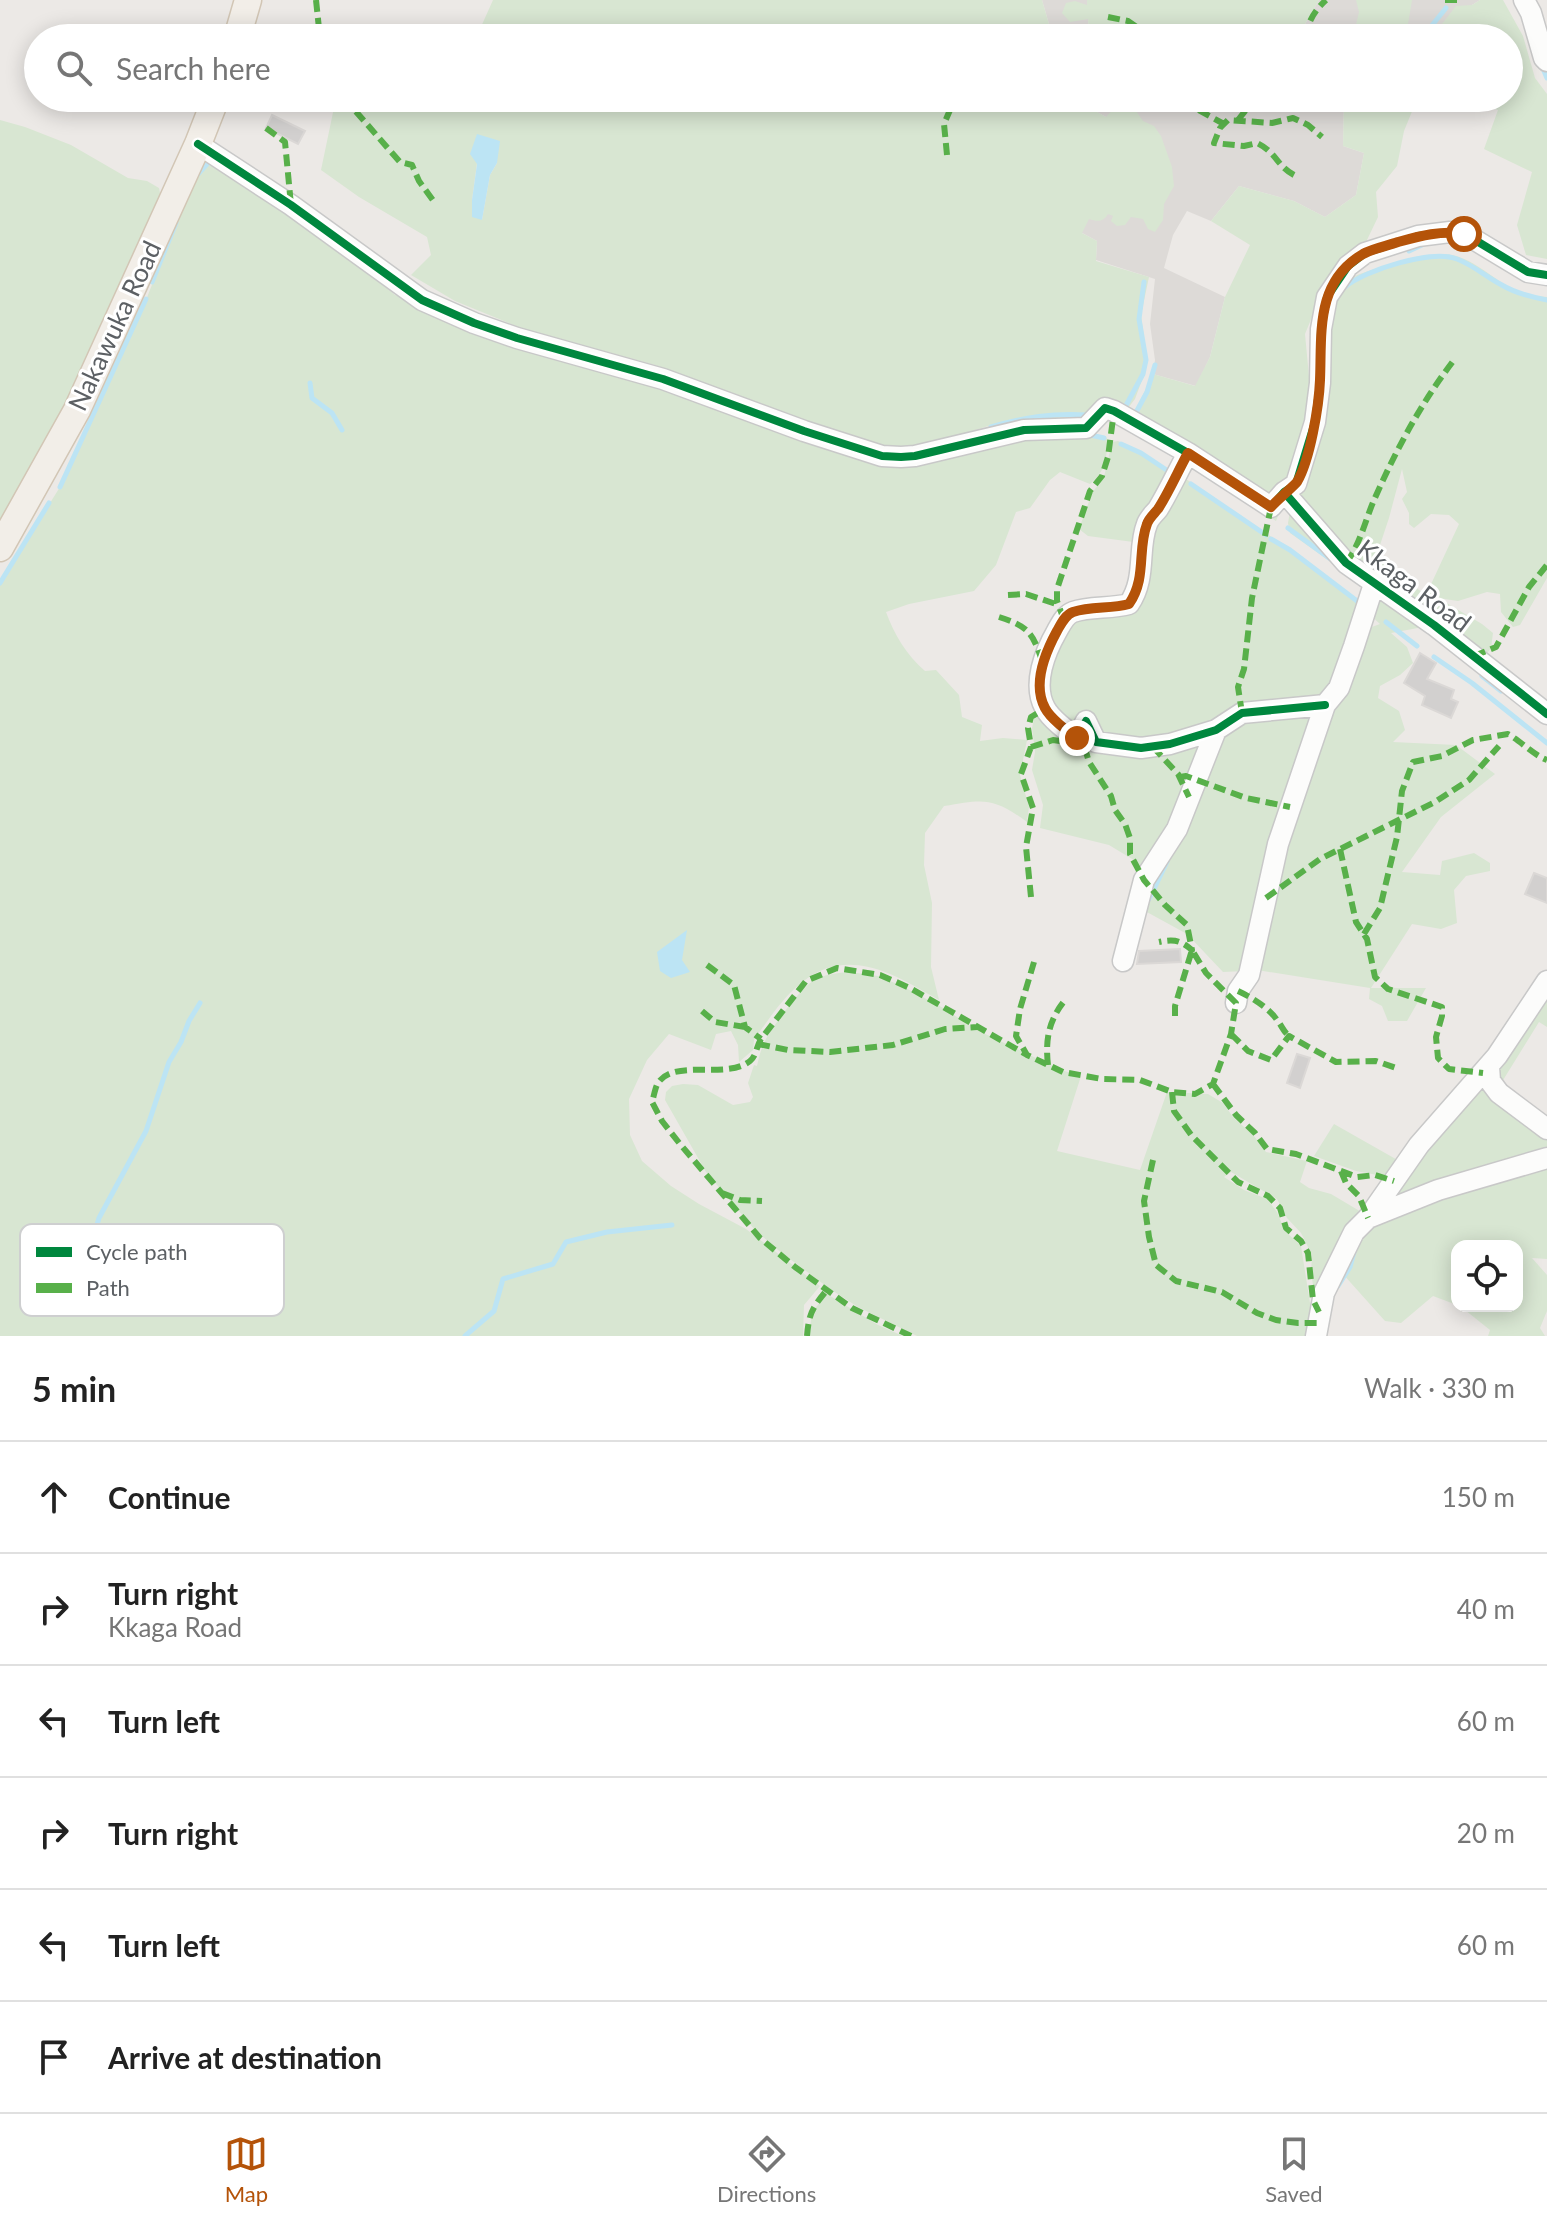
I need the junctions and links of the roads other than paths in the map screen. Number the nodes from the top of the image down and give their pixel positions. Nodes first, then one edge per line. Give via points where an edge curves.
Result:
1 (248, 0) edge
2 (1524, 0) edge
3 (241, 24) edge
4 (1547, 61) edge
5 (211, 112) edge
6 (198, 144) junction
7 (1547, 275) edge
8 (1188, 453) junction
9 (1284, 492) junction
10 (0, 548) edge
11 (1374, 584) junction
12 (1325, 705) junction
13 (1547, 714) edge
14 (1216, 730) junction
15 (1123, 961) dead end
16 (1547, 981) edge
17 (1236, 1003) dead end
18 (1489, 1067) junction
19 (1547, 1129) edge
20 (1547, 1158) edge
21 (1368, 1218) junction
22 (1316, 1336) edge

1 - 3 main road
2 - 4 street
5 - 6 main road, Nakawuka Road
6 - 8 street via 441,309 517,338 663,379 870,453 901,457 1024,430 1086,428 1105,408
6 - 10 main road, Nakawuka Road via 77,410
7 - 9 street via 1528,272 1464,234 1450,232 1365,253 1348,266 1327,297 1315,422 1296,484
8 - 9 street via 1271,507
8 - 14 street via 1148,520 1135,595 1129,604 1116,608 1071,613 1042,661 1040,689 1045,709 1077,738 1086,721 1096,742 1141,748
9 - 11 street, Kkaga Road via 1346,563
11 - 12 street via 1339,688
11 - 13 street, Kkaga Road
12 - 14 street via 1242,713
12 - 17 street via 1278,844 1249,975
14 - 15 street via 1177,829 1144,880
16 - 18 street
18 - 19 street via 1490,1081 1499,1093
18 - 21 street via 1419,1145
20 - 21 street via 1450,1186
21 - 22 street via 1354,1232 1324,1293

